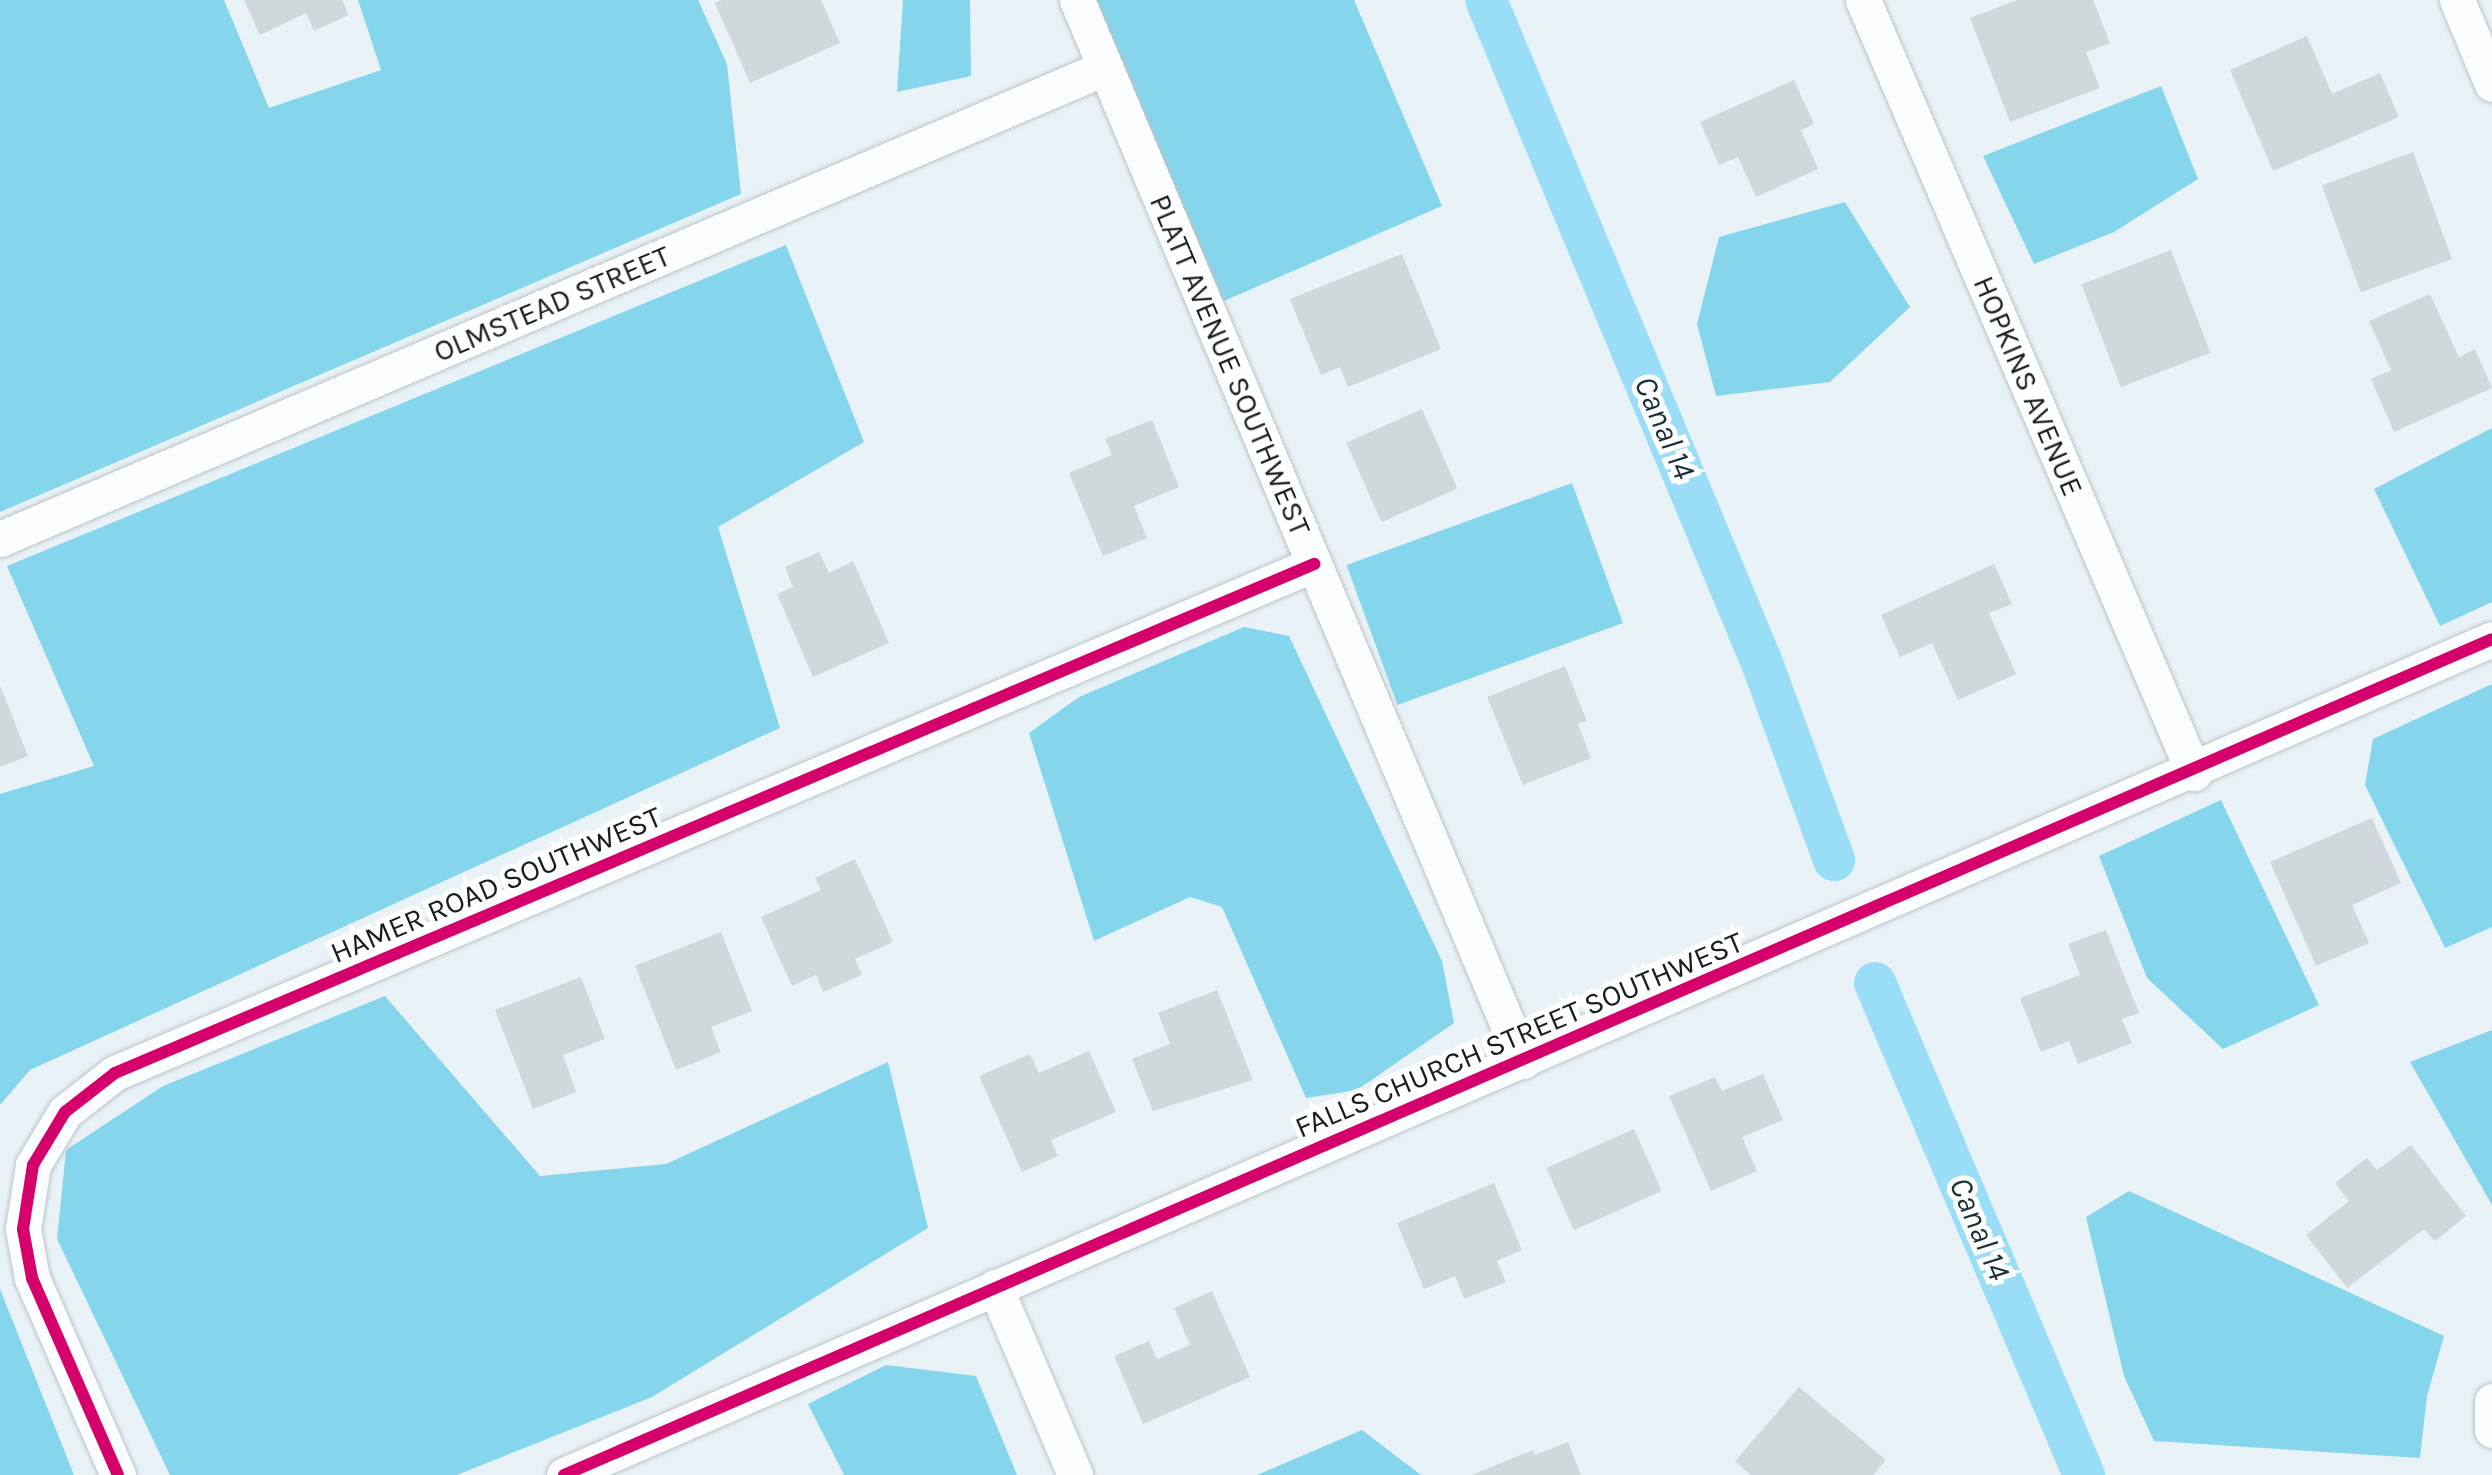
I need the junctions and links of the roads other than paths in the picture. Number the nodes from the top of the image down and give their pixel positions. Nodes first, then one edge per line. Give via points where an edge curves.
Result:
1 (1077, 0) edge
2 (1863, 0) edge
3 (2457, 0) edge
4 (1104, 68) junction
5 (2492, 84) edge
6 (0, 540) edge
7 (1314, 564) junction
8 (2492, 639) edge
9 (2194, 773) junction
10 (1523, 1061) junction
11 (995, 1288) junction
12 (118, 1475) edge
13 (564, 1475) edge
14 (1075, 1475) edge

1 - 4 street, PLATT AVENUE SOUTHWEST
2 - 9 street, HOPKINS AVENUE
3 - 5 street
4 - 6 street, OLMSTEAD STREET
4 - 7 street, PLATT AVENUE SOUTHWEST
7 - 10 street, PLATT AVENUE SOUTHWEST
7 - 12 street, HAMER ROAD SOUTHWEST via 102,1083 65,1112 33,1165 23,1229 32,1278
8 - 9 street, FALLS CHURCH STREET SOUTHWEST
9 - 10 street, FALLS CHURCH STREET SOUTHWEST
10 - 11 street, FALLS CHURCH STREET SOUTHWEST
11 - 13 street, FALLS CHURCH STREET SOUTHWEST
11 - 14 street

